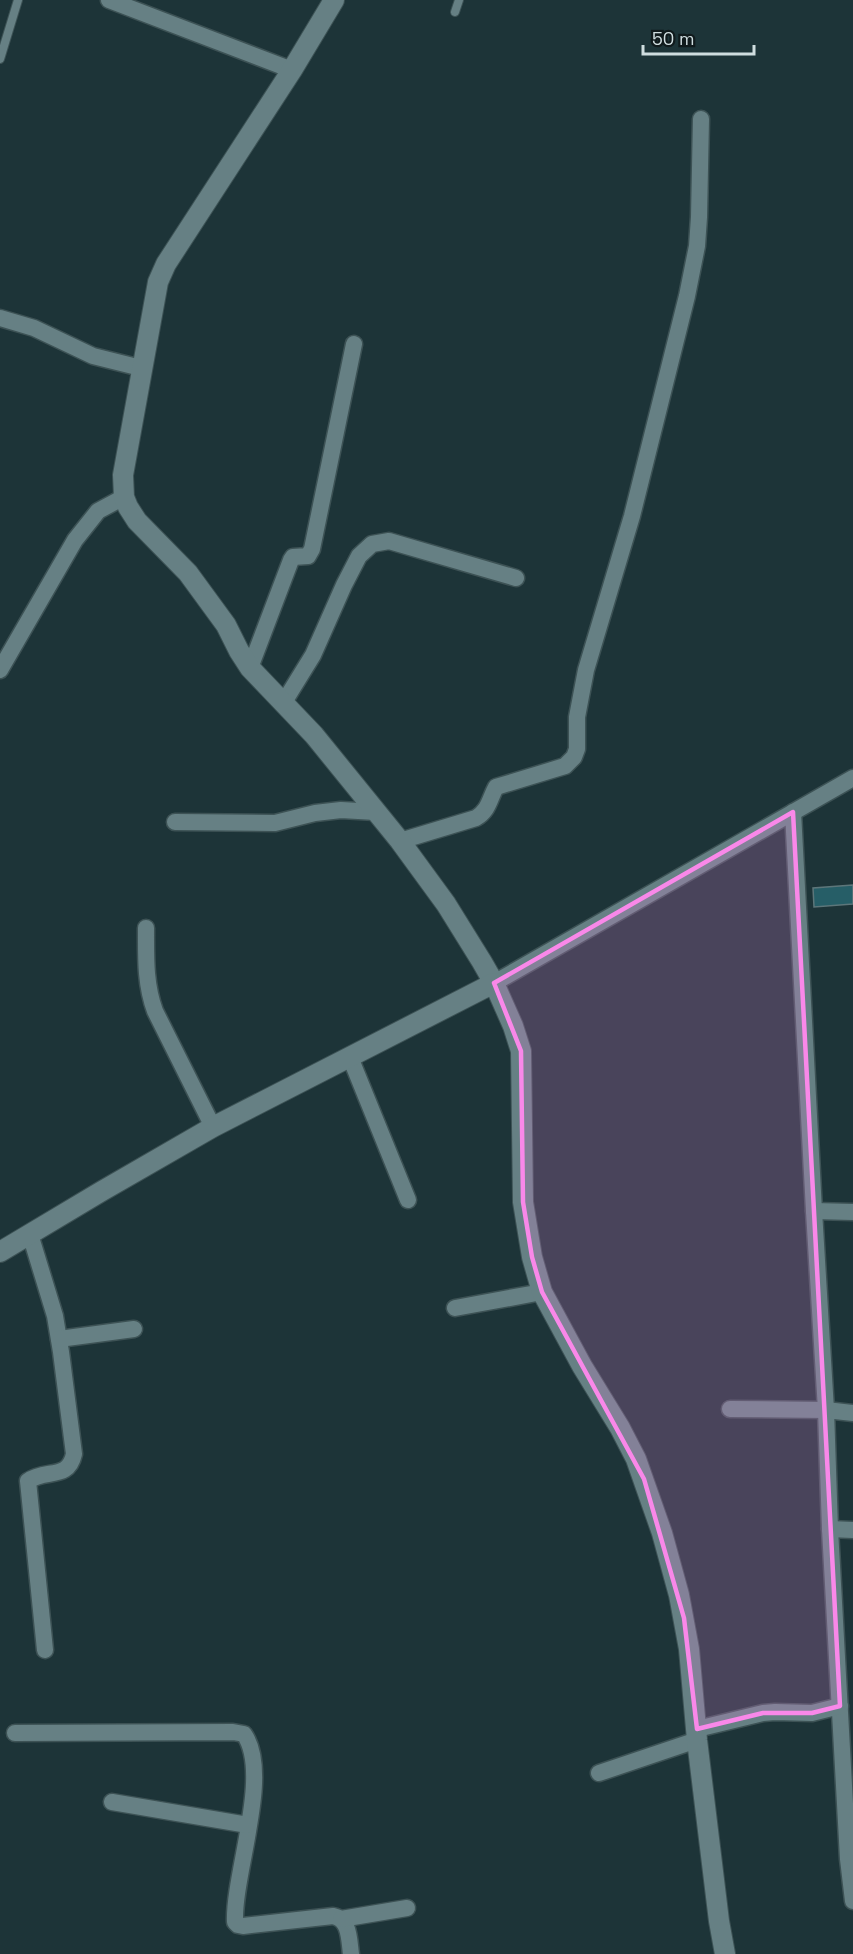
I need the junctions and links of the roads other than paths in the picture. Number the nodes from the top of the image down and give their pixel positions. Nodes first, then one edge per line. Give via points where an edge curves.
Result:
1 (18, 0) edge
2 (109, 0) edge
3 (334, 0) edge
4 (459, 0) edge
5 (136, 5) edge
6 (455, 12) dead end
7 (0, 59) edge
8 (292, 70) junction
9 (701, 118) dead end
10 (0, 318) edge
11 (354, 344) dead end
12 (141, 368) junction
13 (124, 497) junction
14 (516, 578) dead end
15 (250, 668) junction
16 (0, 670) edge
17 (284, 702) junction
18 (853, 778) edge
19 (376, 812) junction
20 (793, 812) junction
21 (175, 822) dead end
22 (400, 841) junction
23 (146, 928) dead end
24 (495, 983) junction
25 (350, 1057) junction
26 (213, 1128) junction
27 (408, 1200) dead end
28 (814, 1211) junction
29 (853, 1212) edge
30 (30, 1234) junction
31 (0, 1252) edge
32 (542, 1292) junction
33 (455, 1308) dead end
34 (134, 1329) dead end
35 (59, 1340) junction
36 (730, 1409) dead end
37 (826, 1410) junction
38 (853, 1413) edge
39 (830, 1529) junction
40 (853, 1530) edge
41 (45, 1650) dead end
42 (840, 1706) junction
43 (15, 1733) dead end
44 (697, 1735) junction
45 (599, 1773) dead end
46 (112, 1802) dead end
47 (248, 1825) junction
48 (851, 1861) edge
49 (853, 1901) edge
50 (407, 1908) dead end
51 (341, 1919) junction
52 (351, 1954) edge
53 (722, 1954) edge

1 - 7 lane
2 - 5 street
3 - 8 street
4 - 6 lane
5 - 8 street
8 - 12 street via 166,264 154,296
9 - 22 street via 697,246 632,516 586,670 574,757 565,766 496,788 488,807 476,818
10 - 12 street via 43,332 93,356
11 - 15 street via 312,549 308,556 291,560
12 - 13 street via 123,475
13 - 15 street via 137,521 207,597
13 - 16 street via 98,511 80,533
14 - 17 street via 389,542 372,544 354,566 314,655
15 - 17 street
17 - 19 street
18 - 20 street
19 - 21 street via 315,813 275,824
19 - 22 street
20 - 24 street
20 - 28 street
22 - 24 street via 446,904
23 - 26 street via 149,995
24 - 25 street
24 - 32 street via 521,1051 523,1202
25 - 26 street
25 - 27 street
26 - 30 street
28 - 29 street
28 - 37 street
30 - 31 street
30 - 35 street
32 - 33 street
32 - 44 street via 620,1428 644,1479 666,1544 681,1607
34 - 35 street
35 - 41 street via 74,1454 65,1470 34,1477 28,1481 27,1489
36 - 37 street
37 - 38 street
37 - 39 street
39 - 40 street
39 - 42 street
42 - 44 street via 812,1713 764,1713
42 - 48 street
43 - 47 street via 244,1734 254,1773
44 - 45 street
44 - 53 street
46 - 47 street
47 - 51 street via 234,1918 238,1925 333,1916
48 - 49 street
50 - 51 street
51 - 52 street via 348,1931

